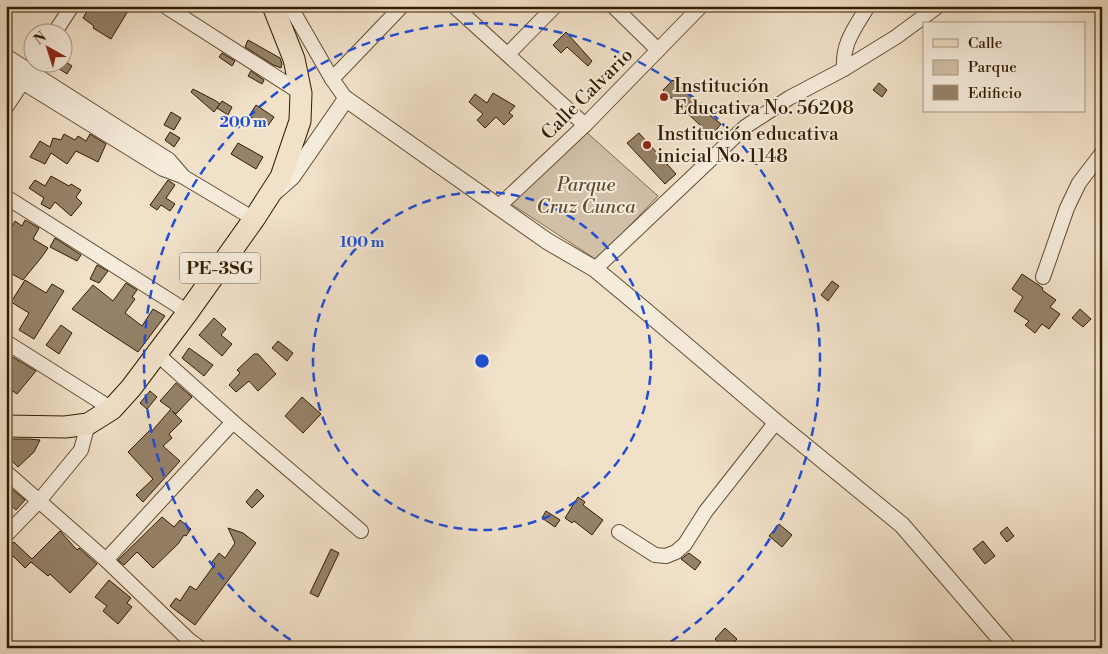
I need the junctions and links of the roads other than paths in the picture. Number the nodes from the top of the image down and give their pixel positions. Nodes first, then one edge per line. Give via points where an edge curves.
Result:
1 (72, 6) edge
2 (165, 6) edge
3 (273, 6) edge
4 (290, 6) edge
5 (402, 6) edge
6 (454, 6) edge
7 (555, 6) edge
8 (613, 6) edge
9 (701, 6) edge
10 (868, 6) edge
11 (938, 6) edge
12 (62, 22) edge
13 (658, 50) junction
14 (508, 54) junction
15 (6, 56) edge
16 (22, 67) edge
17 (844, 69) junction
18 (6, 72) edge
19 (22, 72) edge
20 (29, 72) edge
21 (332, 79) junction
22 (301, 93) junction
23 (346, 99) junction
24 (6, 107) edge
25 (585, 125) junction
26 (1102, 152) edge
27 (6, 197) edge
28 (266, 200) junction
29 (498, 207) junction
30 (254, 220) junction
31 (595, 269) junction
32 (1043, 277) dead end
33 (188, 312) junction
34 (6, 342) edge
35 (156, 353) junction
36 (112, 409) junction
37 (233, 422) junction
38 (776, 422) junction
39 (88, 424) junction
40 (6, 426) edge
41 (6, 472) edge
42 (40, 502) junction
43 (361, 531) dead end
44 (619, 532) dead end
45 (6, 535) edge
46 (106, 560) junction
47 (200, 648) edge
48 (1008, 648) edge

1 - 12 street
2 - 22 street
3 - 22 main road, PE-3SG via 294,59
4 - 21 street
5 - 21 street
6 - 14 street
7 - 14 street
8 - 13 street
9 - 13 street, Calle Calvario
10 - 17 street via 846,43
11 - 17 street via 904,32
13 - 25 street, Calle Calvario
14 - 25 street
15 - 16 street
17 - 31 street via 789,98 745,127
18 - 19 street
20 - 24 street
20 - 30 street via 106,128 169,160 182,176
21 - 23 street
22 - 28 main road, PE-3SG via 300,121 295,137 281,177
23 - 28 street via 292,177
23 - 29 street
25 - 29 street, Calle Calvario
26 - 32 street via 1067,208
27 - 33 street
28 - 30 main road, PE-3SG
29 - 31 street
30 - 33 main road, PE-3SG
31 - 38 street
33 - 35 main road, PE-3SG
34 - 36 street
35 - 36 main road, PE-3SG
35 - 37 street
36 - 39 main road, PE-3SG
37 - 43 street
37 - 46 street
38 - 44 street via 676,552 666,556 655,555
38 - 48 street via 902,525
39 - 40 main road, PE-3SG
39 - 42 street via 81,450
41 - 42 street
42 - 45 street
42 - 46 street
46 - 47 street

